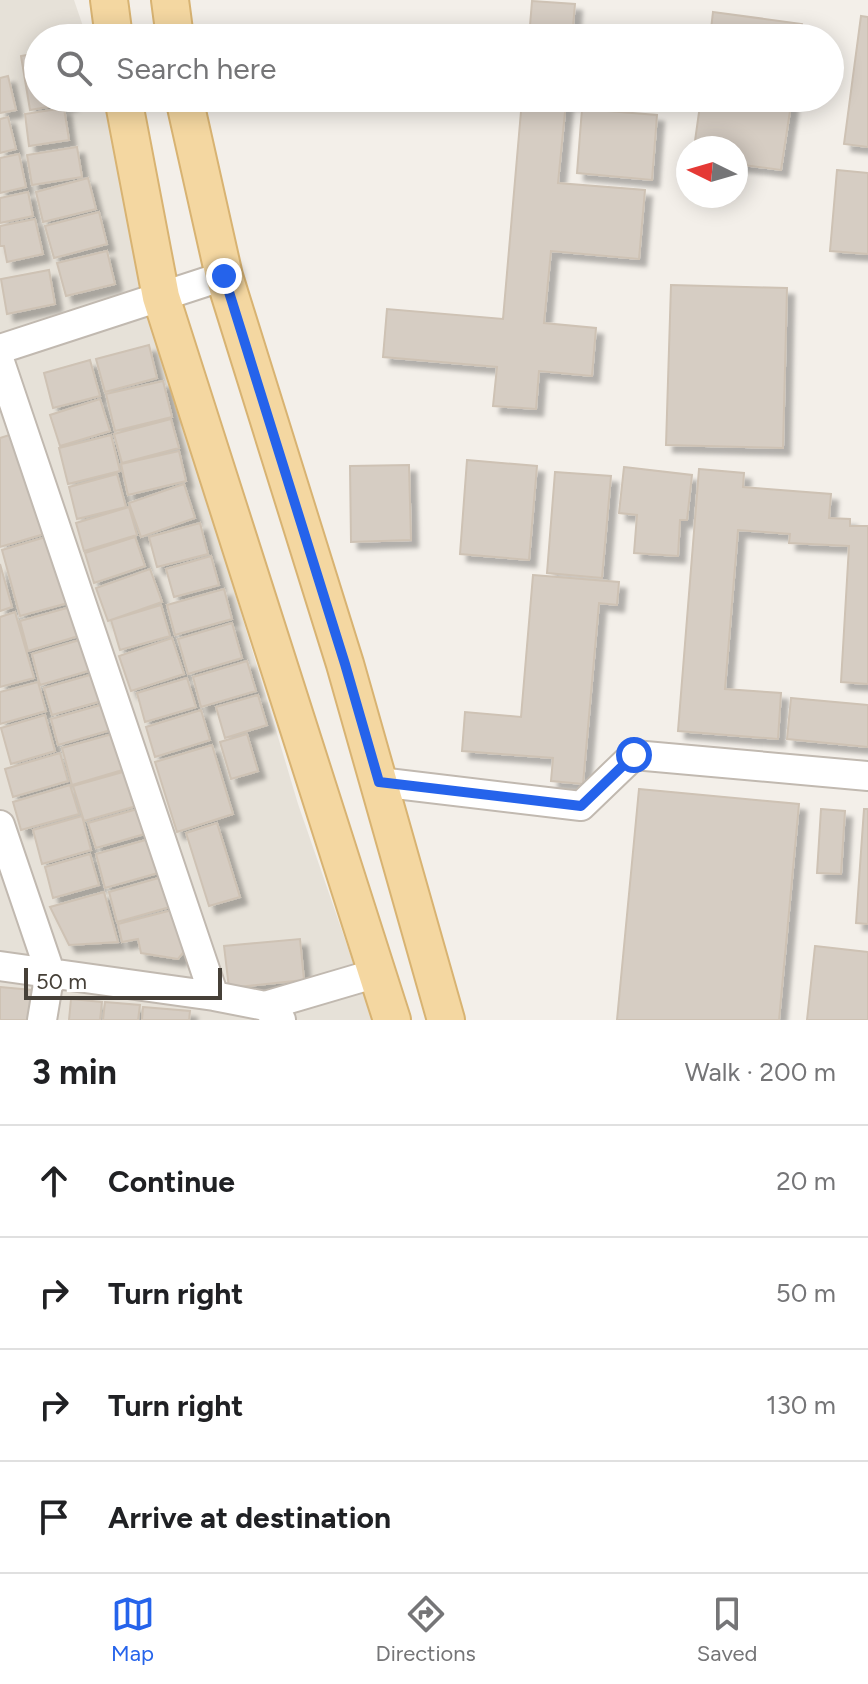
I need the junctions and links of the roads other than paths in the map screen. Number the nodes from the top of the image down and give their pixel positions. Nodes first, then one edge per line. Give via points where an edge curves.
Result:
1 (109, 0) edge
2 (170, 0) edge
3 (112, 24) edge
4 (173, 24) edge
5 (126, 112) edge
6 (187, 112) edge
7 (224, 276) junction
8 (161, 297) junction
9 (0, 349) edge
10 (0, 362) edge
11 (868, 776) edge
12 (379, 782) junction
13 (0, 825) edge
14 (0, 966) edge
15 (50, 972) junction
16 (377, 973) junction
17 (214, 996) junction
18 (273, 1013) edge
19 (42, 1020) edge
20 (392, 1020) edge
21 (446, 1020) edge

1 - 3 main road
2 - 4 main road
5 - 8 main road
6 - 7 main road
7 - 8 street
7 - 12 main road
8 - 9 street
8 - 16 main road
10 - 17 street
11 - 12 street via 634,755 581,806
12 - 21 main road
13 - 15 street
14 - 15 street
15 - 17 street
15 - 19 street
16 - 18 street
16 - 20 main road
17 - 18 street

